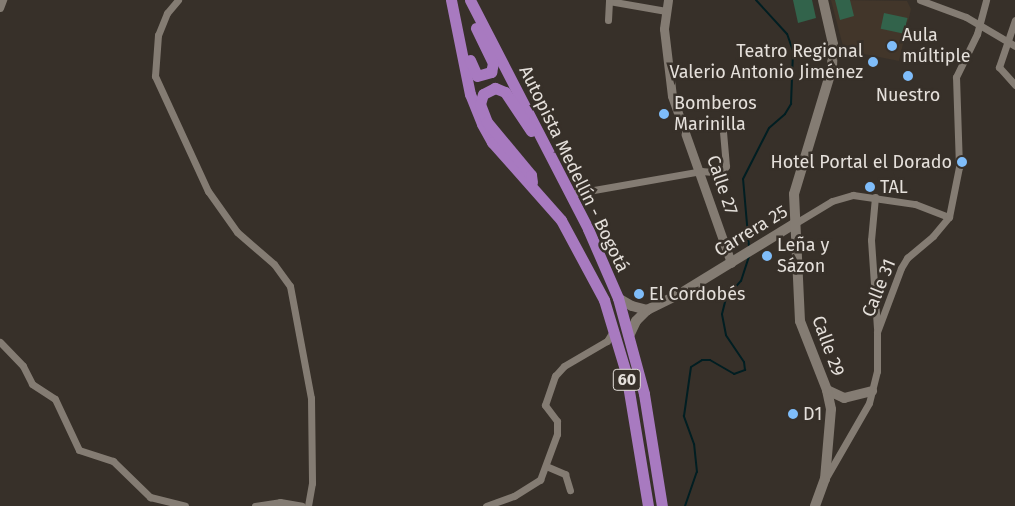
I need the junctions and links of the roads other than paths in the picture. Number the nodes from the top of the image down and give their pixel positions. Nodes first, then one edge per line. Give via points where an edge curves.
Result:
1 (3, 0) edge
2 (178, 0) edge
3 (464, 0) edge
4 (470, 0) edge
5 (609, 0) edge
6 (668, 0) edge
7 (823, 0) edge
8 (920, 0) edge
9 (986, 0) edge
10 (451, 1) edge
11 (0, 8) edge
12 (666, 11) junction
13 (608, 20) dead end
14 (1015, 20) edge
15 (978, 26) junction
16 (1006, 42) junction
17 (1015, 46) edge
18 (1015, 84) edge
19 (723, 129) dead end
20 (546, 146) junction
21 (701, 171) junction
22 (533, 186) junction
23 (571, 194) junction
24 (875, 197) junction
25 (949, 217) junction
26 (794, 224) junction
27 (731, 263) junction
28 (618, 298) junction
29 (647, 310) junction
30 (614, 329) junction
31 (877, 332) junction
32 (630, 334) junction
33 (0, 342) edge
34 (827, 390) junction
35 (872, 391) junction
36 (546, 466) junction
37 (825, 479) junction
38 (570, 490) dead end
39 (185, 506) edge
40 (255, 506) edge
41 (302, 506) edge
42 (308, 506) edge
43 (486, 506) edge
44 (648, 506) edge
45 (662, 506) edge
46 (816, 506) edge

1 - 11 street
2 - 42 street via 167,13 158,34 155,76 208,191 237,232 274,264 290,286 311,398 312,483
3 - 10 highway via 493,63 491,72 485,76 478,76 472,68 461,23
4 - 20 highway, Autopista Medellín - Bogotá / 60
5 - 12 street
5 - 13 street
6 - 12 street, Calle 27
7 - 26 main road, Calle 29 via 833,44 832,68 794,190
8 - 15 street via 966,17
9 - 15 street, Calle 31
10 - 22 highway, Autopista Medellín - Bogotá / 60 via 474,110 492,142
12 - 21 street, Calle 27 via 666,57 672,96
14 - 16 street
15 - 16 street
15 - 25 street, Calle 31 via 956,77 959,167
16 - 17 street
16 - 18 street via 999,68
19 - 21 street via 724,170 718,173
20 - 22 highway via 534,135 505,92 495,88 483,94 480,104 484,115 531,175
20 - 23 highway, Autopista Medellín - Bogotá / 60
21 - 23 street
21 - 27 street, Calle 27
22 - 30 highway, Autopista Medellín - Bogotá / 60 via 577,245
23 - 28 highway, Autopista Medellín - Bogotá / 60
24 - 25 street, Carrera 25 via 926,207
24 - 26 street, Carrera 25 via 841,197
24 - 31 street via 870,240
25 - 31 street, Calle 31 via 907,258
26 - 27 main road, Carrera 25
26 - 34 main road, Calle 29 via 800,322
27 - 29 main road, Carrera 25
28 - 29 main road
28 - 32 highway, Autopista Medellín - Bogotá / 60
29 - 32 main road, Carrera 25 via 636,320
30 - 36 street via 607,341 564,366 555,376 545,405 557,421 557,434
30 - 44 highway, Autopista Medellín - Bogotá / 60 via 626,373
31 - 35 street, Calle 31 via 878,356
32 - 45 highway, Autopista Medellín - Bogotá / 60 via 644,394
33 - 39 street via 23,366 32,384 55,399 79,450 113,461 150,497
34 - 35 main road via 835,395 854,398
34 - 37 main road, Calle 29 via 832,422
35 - 37 street, Calle 31 via 865,411
36 - 38 street via 565,474
36 - 43 street via 534,484
37 - 46 main road, Calle 29
40 - 41 street via 280,502

